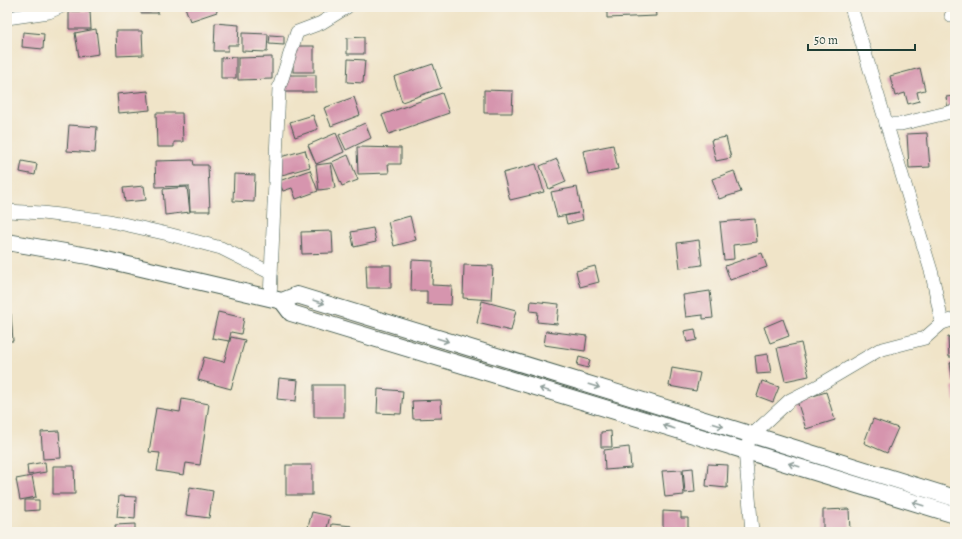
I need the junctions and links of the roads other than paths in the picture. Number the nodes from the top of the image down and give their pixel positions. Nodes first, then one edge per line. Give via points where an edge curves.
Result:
1 (60, 7) edge
2 (347, 7) edge
3 (851, 7) edge
4 (7, 18) edge
5 (955, 111) edge
6 (886, 124) junction
7 (7, 211) edge
8 (7, 242) edge
9 (271, 273) junction
10 (276, 300) junction
11 (955, 320) edge
12 (942, 323) junction
13 (752, 435) junction
14 (745, 450) junction
15 (955, 498) edge
16 (955, 515) edge
17 (752, 532) edge

1 - 4 street via 49,12
2 - 9 street via 320,23 297,32 279,88
3 - 6 street
5 - 6 street via 901,124
6 - 12 street via 932,274
7 - 9 street via 110,221 168,234 221,248
8 - 10 street via 94,257
9 - 10 street
10 -> 13 street via 297,295
14 -> 10 street via 291,313
11 - 12 street
12 - 13 street via 925,338 879,350 790,400
13 - 14 street
13 - 15 street
16 -> 14 street
14 - 17 street

